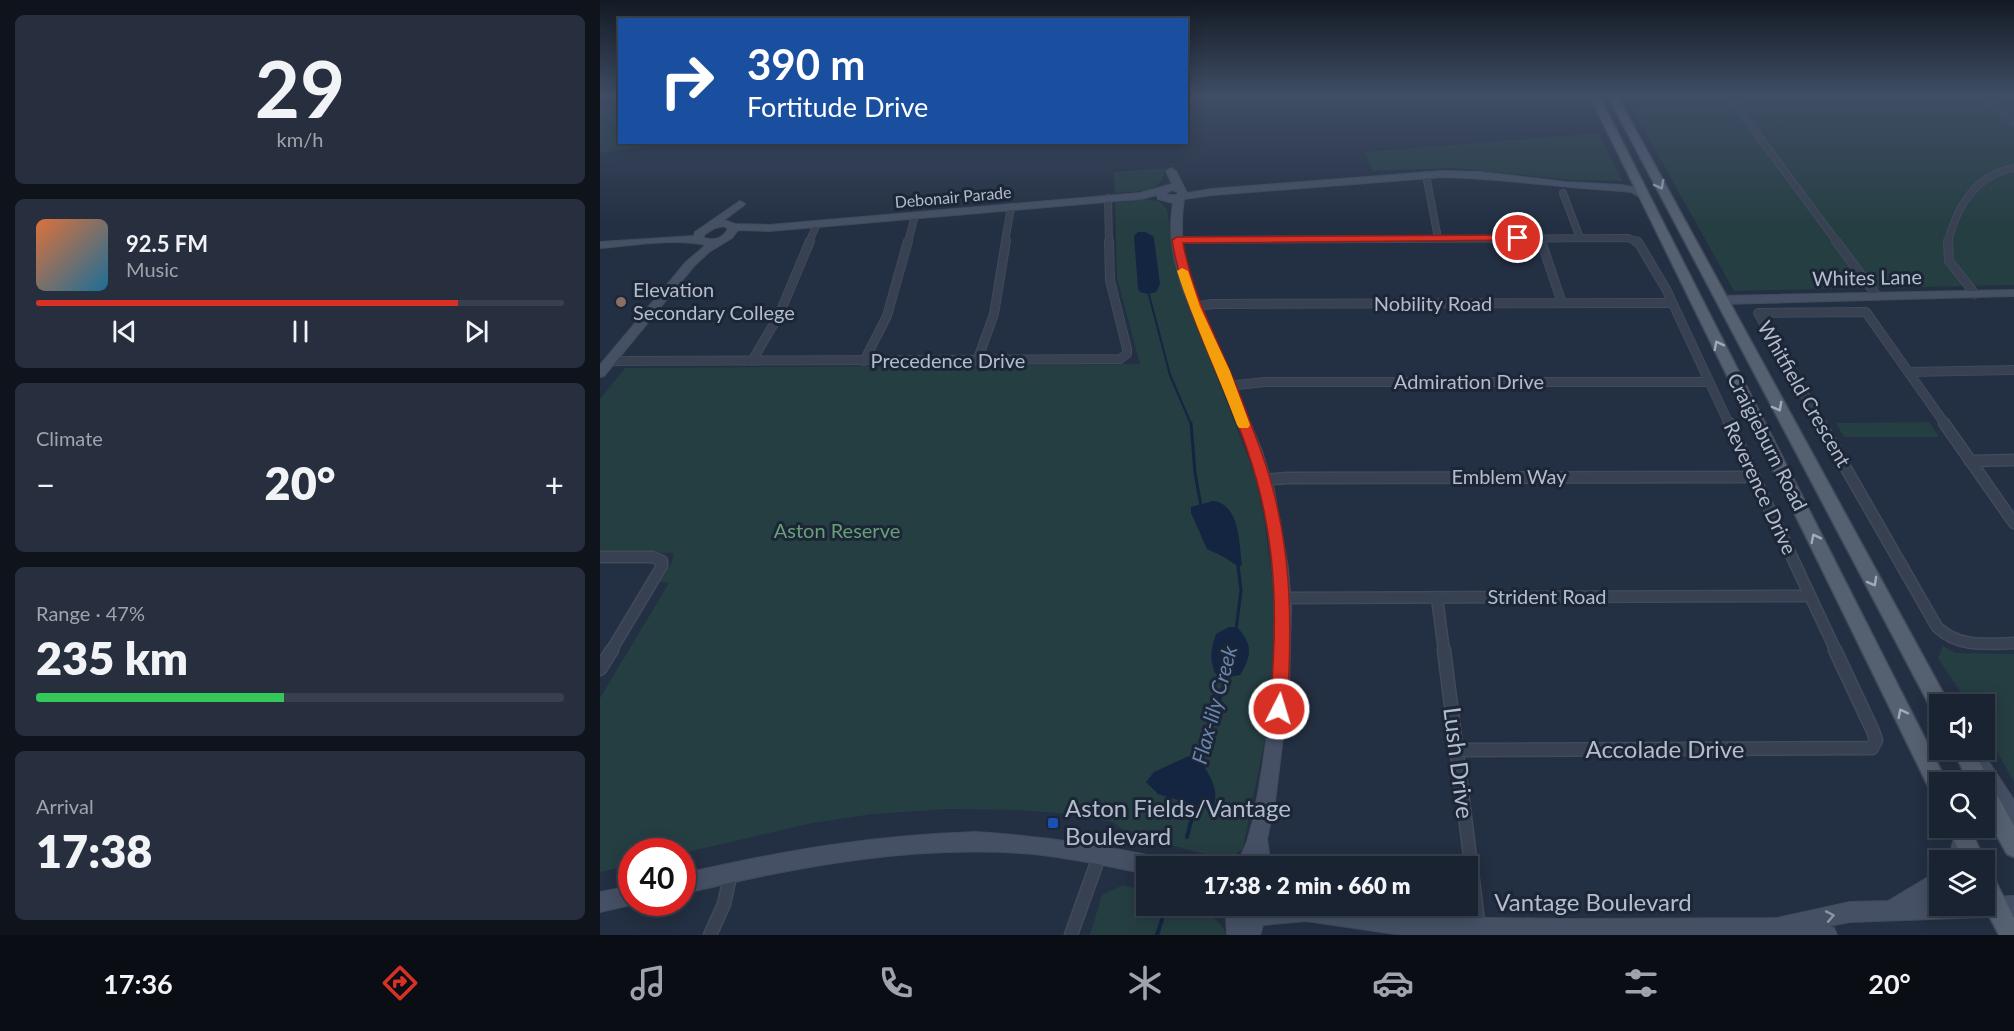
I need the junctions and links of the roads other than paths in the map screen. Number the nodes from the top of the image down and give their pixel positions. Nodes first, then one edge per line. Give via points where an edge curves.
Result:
1 (1616, 140) edge
2 (1636, 140) edge
3 (1761, 140) edge
4 (2014, 168) edge
5 (1426, 175) junction
6 (1636, 181) junction
7 (1622, 188) junction
8 (1180, 193) junction
9 (1563, 193) dead end
10 (1165, 194) junction
11 (1643, 196) junction
12 (1108, 198) junction
13 (1011, 207) junction
14 (915, 216) junction
15 (1175, 217) junction
16 (817, 224) junction
17 (732, 226) junction
18 (769, 228) junction
19 (703, 234) junction
20 (1438, 238) junction
21 (1540, 238) junction
22 (1580, 238) junction
23 (724, 239) junction
24 (1177, 240) junction
25 (600, 245) edge
26 (690, 264) junction
27 (2014, 293) edge
28 (1975, 294) junction
29 (1877, 296) junction
30 (1722, 300) junction
31 (1562, 303) junction
32 (1672, 303) junction
33 (1194, 307) junction
34 (610, 361) junction
35 (752, 361) junction
36 (864, 361) junction
37 (977, 361) junction
38 (2014, 370) edge
39 (1908, 372) junction
40 (600, 373) edge
41 (1709, 382) junction
42 (1228, 386) junction
43 (2014, 460) edge
44 (1970, 461) junction
45 (1755, 477) junction
46 (1264, 480) junction
47 (2014, 523) edge
48 (600, 557) edge
49 (1810, 596) junction
50 (1283, 598) junction
51 (1437, 598) junction
52 (2014, 643) edge
53 (600, 669) edge
54 (1934, 694) edge
55 (1872, 747) joint
56 (1457, 750) junction
57 (1978, 760) edge
58 (1931, 772) edge
59 (1995, 812) edge
60 (2014, 816) edge
61 (1258, 838) junction
62 (2014, 847) edge
63 (1100, 854) junction
64 (1251, 856) edge
65 (1260, 856) edge
66 (1136, 862) edge
67 (731, 872) junction
68 (696, 881) edge
69 (1929, 886) edge
70 (1995, 895) edge
71 (618, 899) edge
72 (600, 902) edge
73 (2005, 907) edge
74 (1893, 909) junction
75 (1235, 916) edge
76 (1243, 916) edge
77 (1341, 916) edge
78 (1258, 918) edge
79 (1479, 928) junction
80 (1773, 931) edge
81 (710, 935) edge
82 (1071, 935) edge
83 (1237, 935) edge
84 (1827, 935) edge
85 (2011, 935) edge

1 - 6 main road, Craigieburn Road
2 -> 30 main road, Craigieburn Road
3 - 29 street
4 - 28 street via 1994,173 1968,194 1947,243 1948,260
5 - 7 street via 1481,175
5 - 8 street
5 - 20 street
6 - 7 street
6 - 11 main road, Craigieburn Road
7 - 11 street
8 - 10 street, Debonair Parade
8 - 10 street via 1171,170
8 - 15 street
9 - 22 street
10 - 12 street, Debonair Parade
10 - 15 street
58 -> 11 main road, Craigieburn Road
12 - 13 street, Debonair Parade
12 - 37 street, Precedence Drive via 1108,268 1127,354 1108,360
13 - 14 street, Debonair Parade
13 - 37 street via 994,314
14 - 16 street, Debonair Parade
14 - 36 street via 887,316
15 - 24 street
16 - 18 street, Debonair Parade
16 - 35 street via 779,315
17 - 18 street, Debonair Parade
17 - 19 street, Debonair Parade
17 - 19 street via 740,204
17 - 23 street via 734,232
18 - 23 street, Debonair Parade
19 - 23 street via 707,243
19 - 25 street
19 - 26 street
20 - 21 street
20 - 24 street
21 - 22 street
21 - 31 street
22 - 32 street, Reverence Drive via 1628,238 1640,244
23 - 26 street
24 - 33 street
26 - 34 street
27 - 28 street, Whites Lane
28 - 29 street, Whites Lane
29 - 30 street, Whites Lane
30 -> 54 main road, Craigieburn Road
31 - 32 street, Nobility Road
31 - 33 street, Nobility Road
32 - 41 street, Reverence Drive
33 - 42 street
34 - 35 street, Precedence Drive
34 - 40 street
35 - 36 street, Precedence Drive
36 - 37 street, Precedence Drive
38 - 39 street
39 - 44 street, Whitfield Crescent
39 - 52 street, Whitfield Crescent via 1866,312 1758,313 1937,627 1957,642
41 - 42 street, Admiration Drive via 1265,382
41 - 45 street, Reverence Drive
42 - 46 street
43 - 44 street
44 - 47 street, Whitfield Crescent
45 - 46 street, Emblem Way
45 - 49 street, Reverence Drive
46 - 50 street via 1277,537
48 - 53 street via 652,557 662,561 662,566
49 - 51 street, Strident Road
49 - 55 street, Reverence Drive via 1874,731 1876,740
50 - 51 street, Strident Road
50 - 61 street via 1279,709
51 - 56 street, Lush Drive
55 - 56 street, Accolade Drive
56 - 79 street, Lush Drive
57 - 60 street
59 - 62 main road
61 - 64 street
61 - 65 street
63 - 66 street
63 - 67 street via 1011,842 920,842 825,852
63 - 82 street
67 - 68 street
67 - 81 street via 724,904
69 - 74 street
70 - 73 main road
71 - 72 street
73 - 74 street, Vantage Boulevard
73 - 85 main road
80 -> 74 street, Vantage Boulevard via 1850,912
75 - 83 street
76 - 78 street, Vantage Boulevard
77 - 79 street, Vantage Boulevard via 1381,923
79 - 80 street, Vantage Boulevard
80 - 84 street, Vantage Boulevard

